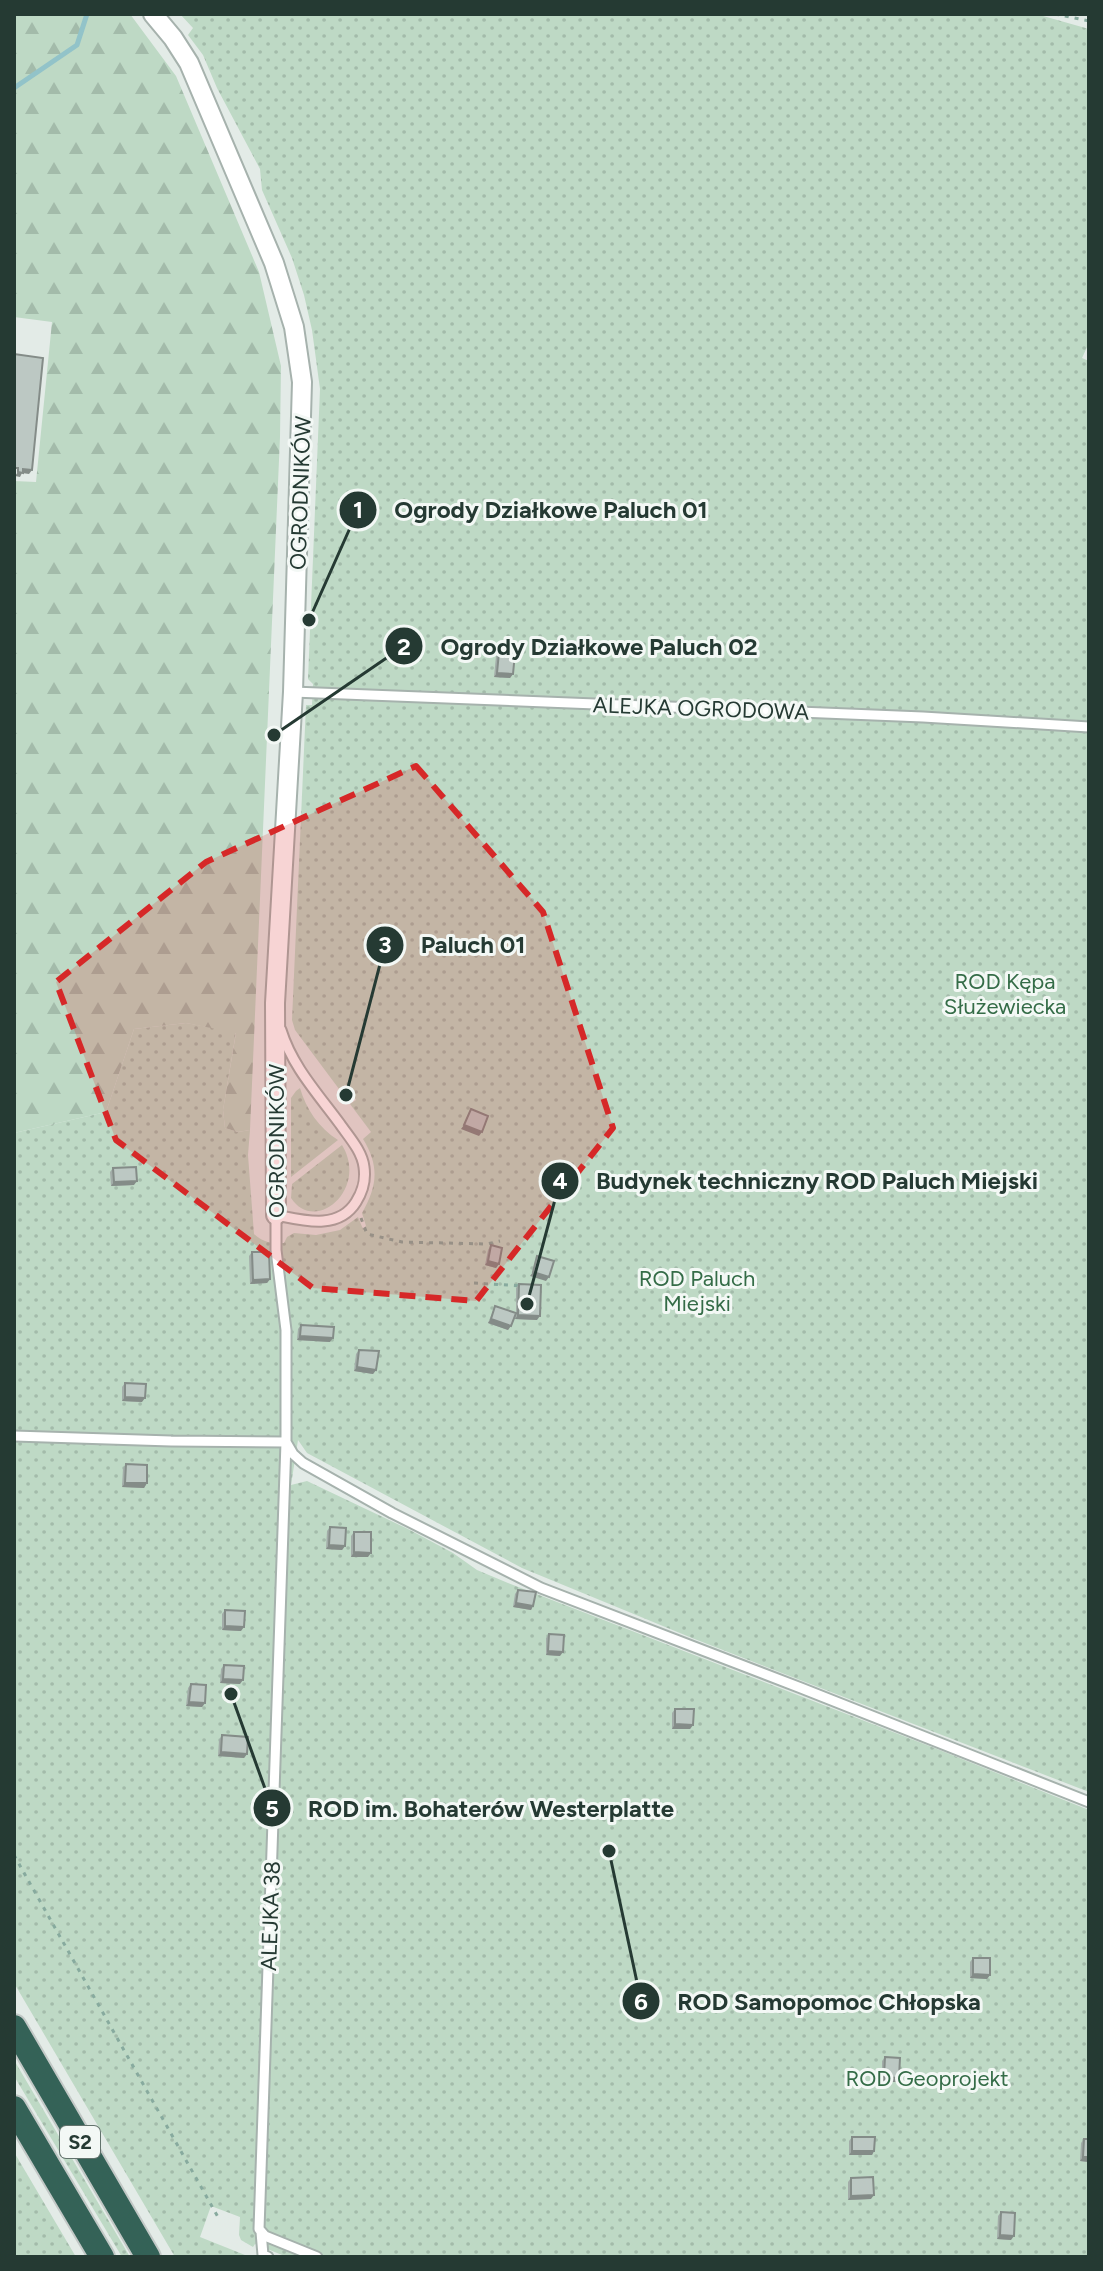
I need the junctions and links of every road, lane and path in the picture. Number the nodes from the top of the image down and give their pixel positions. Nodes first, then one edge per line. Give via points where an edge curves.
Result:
1 (153, 14) edge
2 (1055, 14) edge
3 (1067, 17) junction
4 (1089, 21) edge
5 (1067, 24) dead end
6 (303, 692) junction
7 (1089, 727) edge
8 (275, 1003) junction
9 (276, 1215) junction
10 (364, 1228) dead end
11 (500, 1241) dead end
12 (474, 1283) dead end
13 (534, 1287) edge
14 (14, 1436) edge
15 (286, 1442) junction
16 (1089, 1802) edge
17 (14, 1855) edge
18 (14, 2027) edge
19 (14, 2108) edge
20 (218, 2217) dead end
21 (261, 2232) junction
22 (265, 2256) edge
23 (102, 2257) edge
24 (148, 2257) edge
25 (317, 2257) edge

1 - 6 street, OGRODNIKÓW via 189,63 274,263 297,340 303,406
2 - 3 path
3 - 4 path
3 - 5 path
6 - 7 lane, ALEJKA OGRODOWA
6 - 8 street, OGRODNIKÓW
8 - 9 street, OGRODNIKÓW
8 - 9 lane via 290,1056 364,1165 364,1185 354,1205 332,1220
9 - 15 lane, OGRODNIKÓW via 286,1330
10 - 11 path via 367,1234 402,1242
12 - 13 path
14 - 15 lane
15 - 16 lane via 303,1463 541,1588
15 - 21 lane, ALEJKA 38
17 - 20 path
18 - 24 highway, S2
19 - 23 highway, S2
21 - 22 lane, ALEJKA 38
21 - 25 lane

